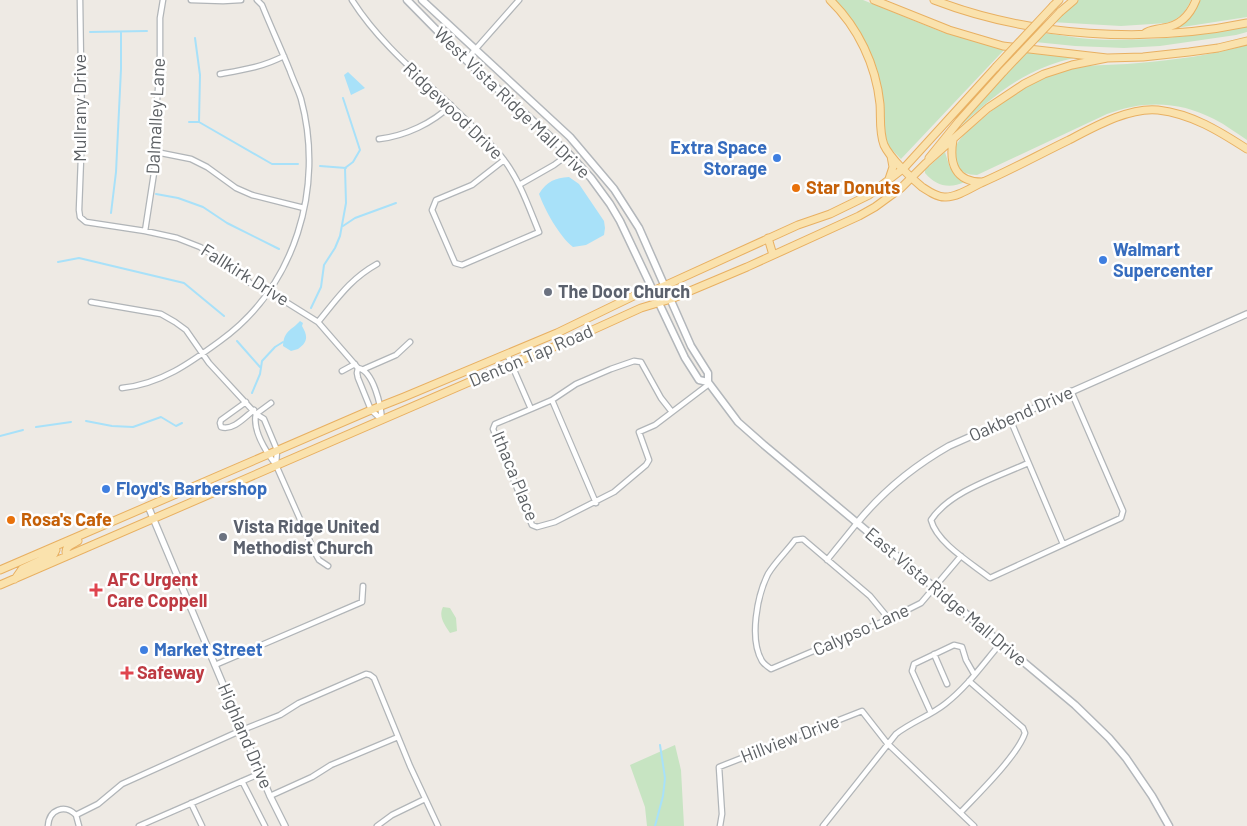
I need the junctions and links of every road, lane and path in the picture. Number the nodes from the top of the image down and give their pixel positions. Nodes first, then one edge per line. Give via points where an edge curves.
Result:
1 (80, 0) edge
2 (163, 0) edge
3 (191, 0) edge
4 (241, 0) edge
5 (257, 0) edge
6 (352, 0) edge
7 (407, 0) edge
8 (422, 0) edge
9 (519, 0) edge
10 (830, 0) edge
11 (874, 0) edge
12 (934, 0) edge
13 (1059, 0) edge
14 (1074, 0) edge
15 (1196, 0) edge
16 (1247, 23) edge
17 (1144, 35) junction
18 (1247, 41) edge
19 (475, 50) junction
20 (284, 56) junction
21 (1108, 58) junction
22 (466, 60) junction
23 (220, 74) dead end
24 (451, 105) junction
25 (954, 138) junction
26 (379, 139) dead end
27 (582, 149) junction
28 (1247, 149) edge
29 (156, 152) junction
30 (569, 154) junction
31 (891, 156) junction
32 (504, 160) junction
33 (926, 163) junction
34 (904, 168) junction
35 (912, 177) junction
36 (888, 182) junction
37 (985, 182) junction
38 (519, 185) junction
39 (903, 186) junction
40 (929, 191) junction
41 (304, 208) junction
42 (80, 217) joint
43 (145, 231) junction
44 (768, 238) junction
45 (773, 255) junction
46 (377, 264) dead end
47 (664, 285) junction
48 (653, 290) junction
49 (267, 293) junction
50 (671, 299) junction
51 (91, 302) dead end
52 (659, 303) junction
53 (1247, 314) edge
54 (318, 322) junction
55 (410, 342) dead end
56 (203, 354) junction
57 (507, 354) junction
58 (511, 364) junction
59 (359, 367) junction
60 (342, 371) dead end
61 (708, 383) junction
62 (122, 388) dead end
63 (1071, 391) junction
64 (552, 400) junction
65 (246, 402) junction
66 (271, 403) dead end
67 (381, 406) junction
68 (531, 409) junction
69 (371, 410) junction
70 (255, 412) junction
71 (672, 412) junction
72 (1010, 418) junction
73 (382, 420) junction
74 (277, 450) junction
75 (268, 454) junction
76 (1028, 463) junction
77 (276, 465) junction
78 (596, 502) junction
79 (148, 506) junction
80 (153, 519) junction
81 (109, 524) junction
82 (857, 524) junction
83 (1063, 544) junction
84 (55, 546) junction
85 (66, 556) junction
86 (961, 556) junction
87 (827, 560) junction
88 (328, 566) dead end
89 (0, 570) edge
90 (14, 579) junction
91 (0, 585) edge
92 (363, 586) dead end
93 (934, 589) junction
94 (889, 619) junction
95 (1000, 644) junction
96 (934, 654) junction
97 (215, 664) junction
98 (974, 674) junction
99 (969, 681) junction
100 (947, 684) dead end
101 (931, 713) junction
102 (242, 730) junction
103 (398, 737) junction
104 (887, 743) junction
105 (261, 773) junction
106 (242, 781) junction
107 (270, 796) junction
108 (425, 800) junction
109 (191, 803) junction
110 (961, 812) junction
111 (76, 815) junction
112 (48, 826) edge
113 (79, 826) edge
114 (140, 826) edge
115 (202, 826) edge
116 (265, 826) edge
117 (285, 826) edge
118 (377, 826) edge
119 (438, 826) edge
120 (720, 826) edge
121 (823, 826) edge
122 (974, 826) edge
123 (1169, 826) edge

1 - 42 street, Mullrany Drive
2 - 29 street, Dalmalley Lane
3 - 4 street
5 - 20 street
6 - 24 street, Ridgewood Drive via 366,22 395,54
7 - 22 main road, West Vista Ridge Mall Drive
8 - 19 main road, West Vista Ridge Mall Drive
9 - 19 street
10 - 31 main road via 856,33 870,63 877,86 882,137
11 - 21 main road via 949,30 1003,46
12 - 17 main road via 994,18 1048,29
13 - 34 main road, Denton Tap Road, bridge
14 - 33 main road, bridge via 1004,71 932,152
15 - 17 main road via 1182,21 1171,27 1149,30
16 - 17 main road via 1202,31
18 - 21 main road via 1189,52
19 - 22 street
19 - 27 main road, West Vista Ridge Mall Drive
20 - 23 street via 251,69
20 - 41 street via 300,97 310,148
21 - 25 main road via 1072,65 1024,84 988,108
22 - 30 main road, West Vista Ridge Mall Drive
24 - 26 street via 439,116 395,138
24 - 32 street, Ridgewood Drive
25 - 33 main road
25 - 37 main road via 953,166 966,179
27 - 30 main road
27 - 47 main road, West Vista Ridge Mall Drive via 614,189 639,228
28 - 37 main road via 1202,122 1156,110 1108,121
29 - 41 street via 191,159 252,195
29 - 43 street, Dalmalley Lane
30 - 38 street
30 - 48 main road, West Vista Ridge Mall Drive via 610,204
31 - 34 main road
31 - 36 main road via 893,167
32 - 38 street, Ridgewood Drive
32 - 38 street, Ridgewood Drive via 472,185 436,200 432,210 455,263 462,265 539,232
33 - 35 main road, Denton Tap Road
34 - 35 main road
34 - 36 main road, Denton Tap Road
35 - 39 main road, Denton Tap Road
35 - 40 main road
36 - 44 main road, Denton Tap Road via 856,203
37 - 40 main road via 944,198
39 - 40 main road
39 - 45 main road, Denton Tap Road via 859,216
41 - 49 street via 289,259
42 - 43 street, Fallkirk Drive via 86,222
43 - 49 street, Fallkirk Drive via 200,247
44 - 45 main road
44 - 47 main road, Denton Tap Road
45 - 50 main road, Denton Tap Road
46 - 54 street via 353,280
47 - 48 main road, Denton Tap Road
47 - 50 main road, East Vista Ridge Mall Drive
48 - 52 main road, East Vista Ridge Mall Drive
48 - 57 main road, Denton Tap Road via 646,290
49 - 54 street, Fallkirk Drive
49 - 56 street via 241,325
50 - 52 main road, Denton Tap Road
50 - 61 main road, East Vista Ridge Mall Drive via 691,346 708,373
51 - 56 street via 161,314 186,330
52 - 58 main road, Denton Tap Road
52 - 61 main road, East Vista Ridge Mall Drive via 685,358 699,380
53 - 63 street, Oakbend Drive
54 - 59 street, Fallkirk Drive
55 - 59 street via 396,355
56 - 62 street via 169,376
56 - 65 street
57 - 58 street
57 - 67 main road, Denton Tap Road
58 - 68 street
58 - 73 main road, Denton Tap Road
59 - 60 street
59 - 67 street, Fallkirk Drive via 370,379
59 - 69 street, Fallkirk Drive via 358,378
61 - 71 street, Ithaca Place
61 - 82 main road, East Vista Ridge Mall Drive via 738,422
63 - 72 street, Oakbend Drive
63 - 83 street via 1123,511 1121,518
64 - 68 street
64 - 71 street via 576,384 634,361 641,362 660,398
64 - 78 street
65 - 70 street
65 - 70 street via 222,420 221,427 231,427
66 - 70 street
67 - 69 main road, Denton Tap Road
67 - 73 street, Fallkirk Drive
68 - 78 street, Ithaca Place via 495,424 493,429 532,525 537,527 554,522
69 - 73 street, Fallkirk Drive
69 - 74 main road, Denton Tap Road
70 - 74 street via 264,419
70 - 75 street via 255,424
71 - 78 street, Ithaca Place via 639,432 649,460 646,465 614,492
72 - 76 street
72 - 82 street, Oakbend Drive via 924,460 882,495
73 - 77 main road, Denton Tap Road
74 - 75 main road, Denton Tap Road
74 - 77 street
75 - 77 street
75 - 79 main road, Denton Tap Road
76 - 83 street
76 - 86 street via 959,495 936,512 931,520 933,529
77 - 80 main road, Denton Tap Road
77 - 88 street via 315,553
79 - 80 street, Highland Drive
79 - 81 main road, Denton Tap Road
80 - 85 main road, Denton Tap Road
80 - 97 street, Highland Drive
81 - 84 main road
81 - 85 main road via 68,546
82 - 87 street, Oakbend Drive
82 - 93 main road, East Vista Ridge Mall Drive
83 - 86 street via 990,578
84 - 89 main road
84 - 90 main road via 54,554 22,569
85 - 90 main road, Denton Tap Road
86 - 93 street, Calypso Lane
87 - 94 street via 870,596
87 - 94 street, Calypso Lane via 803,539 796,540 769,571 762,587 755,624 762,662 771,669
90 - 91 main road
92 - 97 street via 362,602
93 - 94 street, Calypso Lane via 921,603
93 - 95 main road, East Vista Ridge Mall Drive
95 - 98 street
95 - 123 main road, East Vista Ridge Mall Drive via 1075,705 1109,738 1136,772
96 - 98 street via 960,645
96 - 100 street
96 - 101 street via 915,662 912,669
97 - 102 street, Highland Drive
98 - 99 street
99 - 101 street
99 - 110 street via 1025,733 999,771
101 - 104 street via 905,727
102 - 103 street via 362,675 370,675
102 - 105 street, Highland Drive
102 - 111 street via 122,784 98,804
103 - 107 street via 331,765
103 - 108 street
104 - 110 street
104 - 120 street, Hillview Drive via 862,711 718,767
104 - 121 street
105 - 106 street
105 - 107 street, Highland Drive
106 - 109 street
106 - 116 street
107 - 117 street, Highland Drive
108 - 118 street via 392,815
108 - 119 street
109 - 114 street
109 - 115 street
110 - 122 street
111 - 112 street via 67,809 57,810 49,818
111 - 113 street

